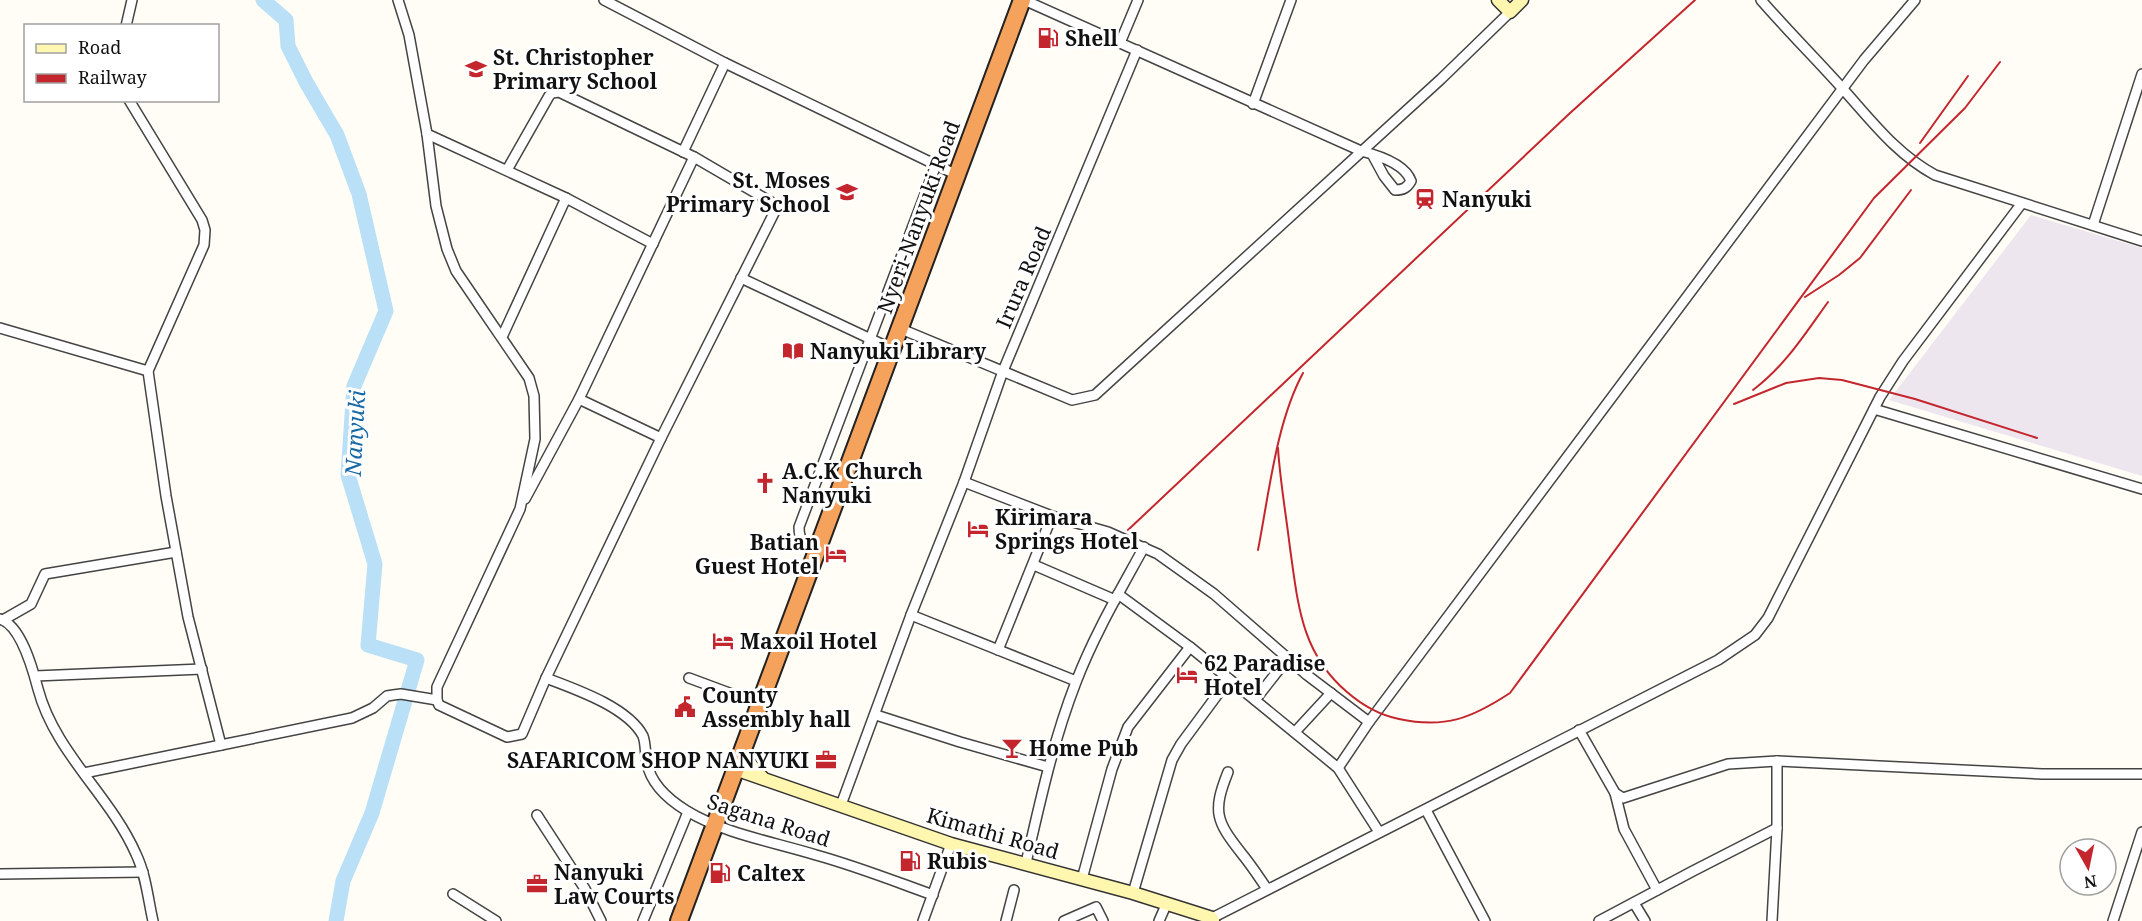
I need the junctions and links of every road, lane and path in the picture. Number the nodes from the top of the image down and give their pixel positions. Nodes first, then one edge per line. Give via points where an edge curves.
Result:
1 (132, 0) edge
2 (398, 0) edge
3 (604, 0) edge
4 (1023, 0) edge
5 (1138, 0) edge
6 (1290, 0) edge
7 (1498, 0) edge
8 (1522, 0) edge
9 (1761, 0) edge
10 (1915, 0) edge
11 (1509, 12) junction
12 (126, 24) edge
13 (1120, 43) junction
14 (1137, 50) junction
15 (725, 63) junction
16 (2142, 74) edge
17 (1843, 88) junction
18 (130, 102) edge
19 (1253, 104) junction
20 (427, 134) junction
21 (1361, 151) junction
22 (683, 152) junction
23 (1372, 154) dead end
24 (694, 158) junction
25 (936, 165) junction
26 (507, 170) junction
27 (957, 175) junction
28 (566, 198) junction
29 (2022, 203) junction
30 (2094, 225) junction
31 (2142, 241) edge
32 (653, 244) junction
33 (906, 247) junction
34 (928, 255) junction
35 (741, 278) junction
36 (0, 328) edge
37 (901, 329) junction
38 (502, 337) junction
39 (871, 339) junction
40 (892, 350) junction
41 (148, 371) junction
42 (1003, 371) junction
43 (579, 399) junction
44 (1874, 409) junction
45 (661, 438) junction
46 (964, 482) junction
47 (2142, 489) edge
48 (520, 509) junction
49 (1052, 516) junction
50 (1144, 547) junction
51 (818, 549) junction
52 (176, 552) junction
53 (1034, 565) junction
54 (1117, 597) junction
55 (911, 615) junction
56 (1, 620) edge
57 (1190, 647) junction
58 (998, 650) junction
59 (1288, 658) junction
60 (202, 669) junction
61 (35, 676) junction
62 (546, 678) junction
63 (689, 678) dead end
64 (1229, 679) junction
65 (1076, 681) junction
66 (1331, 693) junction
67 (437, 700) junction
68 (1255, 700) junction
69 (759, 704) junction
70 (876, 715) junction
71 (1369, 722) junction
72 (1579, 730) junction
73 (1295, 732) junction
74 (221, 745) junction
75 (738, 761) junction
76 (1777, 761) junction
77 (1048, 767) junction
78 (1338, 768) junction
79 (84, 772) junction
80 (1228, 772) dead end
81 (2142, 774) edge
82 (1615, 793) junction
83 (841, 806) junction
84 (1426, 810) junction
85 (688, 812) junction
86 (537, 815) dead end
87 (716, 824) junction
88 (1777, 828) junction
89 (1379, 832) junction
90 (2142, 832) edge
91 (951, 844) junction
92 (1026, 863) junction
93 (143, 872) junction
94 (0, 874) edge
95 (1082, 879) junction
96 (1268, 889) junction
97 (1014, 890) dead end
98 (1657, 890) junction
99 (1133, 893) junction
100 (453, 894) dead end
101 (933, 895) junction
102 (1634, 903) junction
103 (1166, 905) junction
104 (1007, 919) edge
105 (1213, 920) edge
106 (153, 921) edge
107 (496, 921) edge
108 (601, 921) edge
109 (643, 921) edge
110 (679, 921) edge
111 (923, 921) edge
112 (998, 921) edge
113 (1064, 921) edge
114 (1103, 921) edge
115 (1160, 921) edge
116 (1485, 921) edge
117 (1599, 921) edge
118 (1645, 921) edge
119 (1772, 921) edge
120 (2113, 921) edge

1 - 12 street
2 - 20 street via 409,35
3 - 15 street
4 - 13 street
4 - 27 highway, Nyeri-Nanyuki Road
5 - 13 street
6 - 19 street
7 - 11 street
8 - 11 street
9 - 17 street
10 - 17 street
11 - 21 street
13 - 14 street
14 - 19 street
14 - 42 street, Irura Road
15 - 22 street
15 - 25 street
16 - 30 street
17 - 29 street via 1899,150 1918,165 1935,175
17 - 71 street
18 - 41 street via 205,230 204,246
19 - 21 street
20 - 26 street
20 - 38 street via 436,207 447,249 456,271
21 - 23 street
21 - 42 street via 1095,395 1072,400
22 - 24 street
22 - 26 street via 555,92 544,104
24 - 32 street
24 - 35 street via 774,205 772,218
25 - 27 street
25 - 33 street
26 - 28 street
27 - 34 highway, Nyeri-Nanyuki Road
28 - 32 street
28 - 38 street
29 - 30 street
29 - 44 street via 1904,361
30 - 31 street
32 - 43 street
33 - 34 street
33 - 39 street
34 - 37 highway, Nyeri-Nanyuki Road
35 - 39 street
35 - 45 street
36 - 41 street
37 - 40 highway, Nyeri-Nanyuki Road
37 - 42 street
38 - 48 street via 529,378 534,396 535,439
39 - 40 street
39 - 51 street via 799,526 803,544
40 - 51 highway, Nyeri-Nanyuki Road
41 - 52 street
42 - 46 street, Irura Road
43 - 45 street
43 - 48 street
44 - 47 street
44 - 72 street via 1773,608 1755,635 1718,660
45 - 62 street
46 - 49 street
46 - 55 street, Irura Road
48 - 67 street via 437,687
49 - 50 street
49 - 53 street
50 - 54 street
50 - 59 street via 1214,594
51 - 69 highway, Nyeri-Nanyuki Road
52 - 56 street via 45,574 31,604
52 - 60 street
53 - 54 street
53 - 58 street
54 - 57 street
54 - 65 street
55 - 58 street
55 - 70 street, Irura Road
56 - 61 street via 16,631
57 - 64 street
57 - 95 street via 1128,728 1112,769
58 - 65 street
59 - 66 street
59 - 68 street
60 - 61 street
60 - 74 street
61 - 79 street via 51,726
62 - 67 street via 522,734 513,738 439,705
62 - 85 street, Sagana Road via 605,702 624,716 643,737 653,780 669,799
63 - 69 street
64 - 68 street
64 - 99 street via 1172,760
65 - 77 street
66 - 71 street
66 - 73 street
67 - 74 street via 401,694 387,696 352,718
68 - 73 street
69 - 75 highway, Nyeri-Nanyuki Road
70 - 77 street
70 - 83 street, Irura Road
71 - 78 street
72 - 82 street
72 - 84 street
73 - 78 street
74 - 79 street
75 - 83 street, Kimathi Road via 762,777
75 - 87 highway, Nyeri-Nanyuki Road
76 - 81 street via 2053,775
76 - 82 street via 1728,764 1630,797
76 - 88 street
77 - 92 street
78 - 89 street
79 - 93 street via 128,839
80 - 96 street via 1219,800 1224,831
82 - 98 street via 1624,829
83 - 91 street, Kimathi Road
84 - 89 street
84 - 116 street
85 - 87 street, Sagana Road
85 - 109 street
86 - 108 street
87 - 101 street, Sagana Road via 842,862
87 - 110 highway, Nyeri-Nanyuki Road
88 - 98 street
88 - 119 street
89 - 96 street
90 - 120 street
91 - 92 street, Kimathi Road
91 - 101 street
92 - 95 street, Kimathi Road
93 - 94 street
93 - 106 street
95 - 99 street, Kimathi Road
96 - 105 street
97 - 104 street
98 - 102 street
99 - 103 street, Kimathi Road
100 - 107 street
101 - 111 street
102 - 117 street
102 - 118 street
103 - 105 street, Kimathi Road
103 - 115 street
104 - 112 street
113 - 114 street via 1096,907

